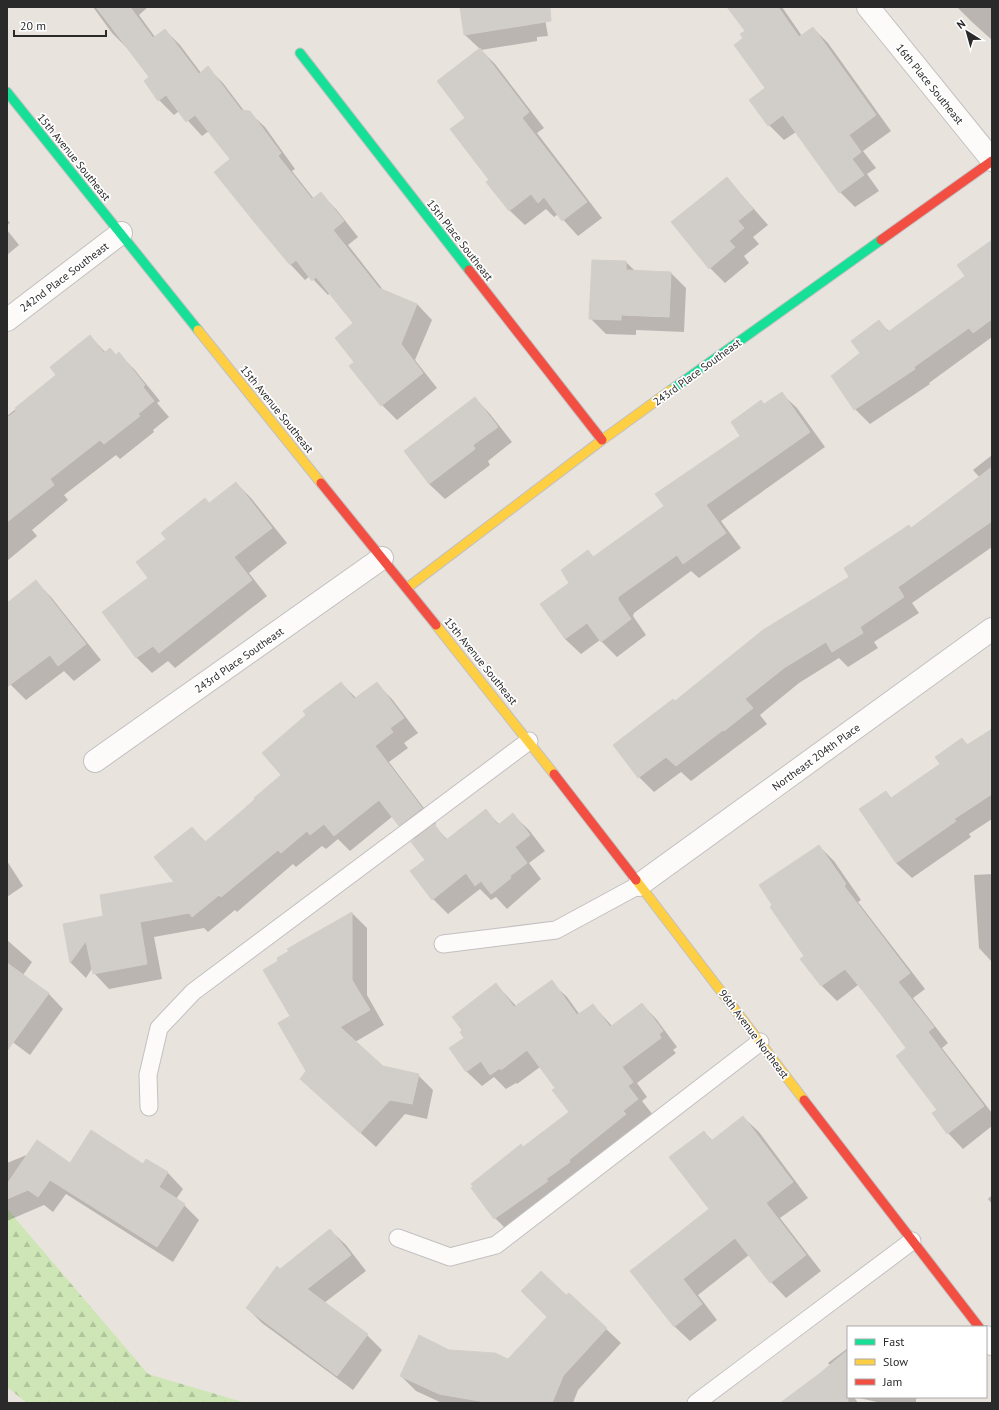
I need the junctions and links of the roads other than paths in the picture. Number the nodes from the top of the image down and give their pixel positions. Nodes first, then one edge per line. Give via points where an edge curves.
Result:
1 (868, 7) edge
2 (300, 53) dead end
3 (7, 92) edge
4 (992, 161) edge
5 (121, 233) junction
6 (7, 320) edge
7 (602, 440) junction
8 (382, 558) junction
9 (407, 588) junction
10 (992, 630) edge
11 (530, 741) junction
12 (95, 761) dead end
13 (639, 884) junction
14 (443, 944) dead end
15 (760, 1042) junction
16 (149, 1107) dead end
17 (398, 1238) dead end
18 (912, 1241) junction
19 (978, 1326) edge
20 (696, 1403) edge

1 - 4 street, 16th Place Southeast
2 - 7 street, 15th Place Southeast
3 - 5 street, 15th Avenue Southeast
4 - 7 street, 243rd Place Southeast
5 - 6 street, 242nd Place Southeast
5 - 8 street, 15th Avenue Southeast
7 - 9 street, 243rd Place Southeast
8 - 9 street, 15th Avenue Southeast
8 - 12 street, 243rd Place Southeast
9 - 11 street, 15th Avenue Southeast
10 - 13 street, Northeast 204th Place
11 - 13 street, 96th Avenue Northeast
11 - 16 lane via 193,992 159,1028 148,1075
13 - 14 lane via 556,930
13 - 15 street, 96th Avenue Northeast
15 - 17 lane via 496,1245 450,1257
15 - 18 street, 96th Avenue Northeast
18 - 19 street, 96th Avenue Northeast
18 - 20 lane

